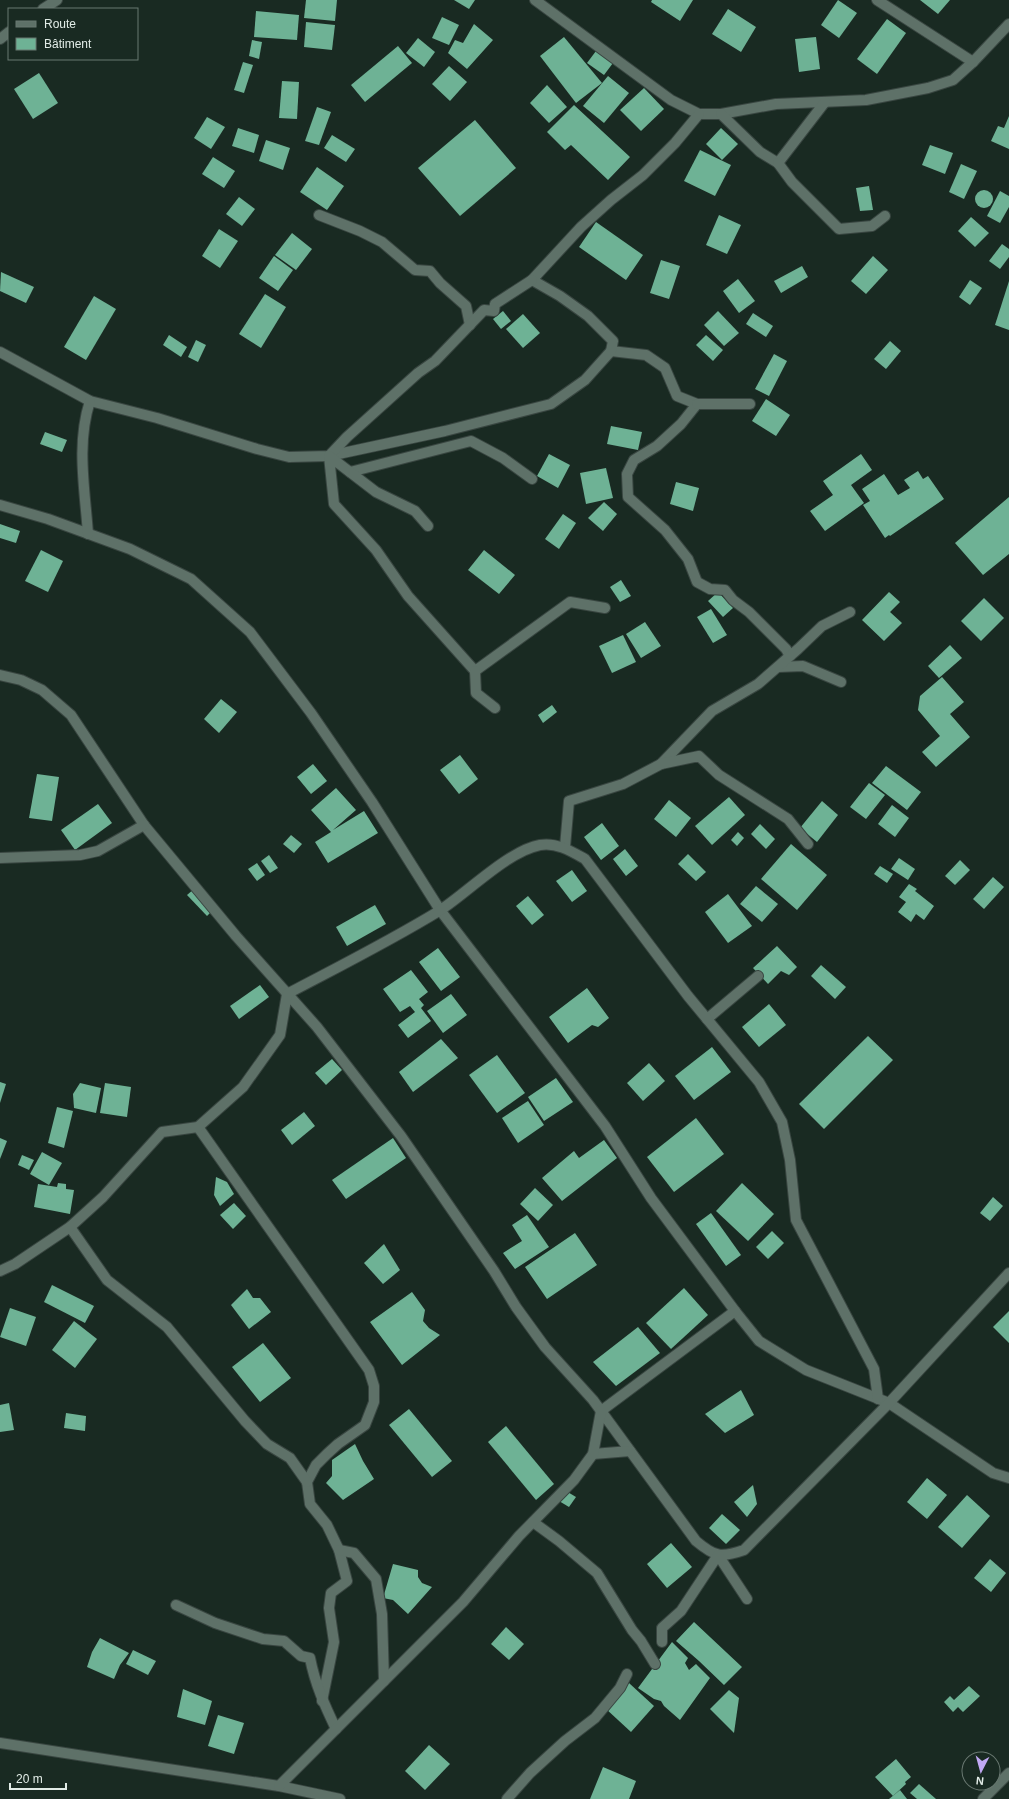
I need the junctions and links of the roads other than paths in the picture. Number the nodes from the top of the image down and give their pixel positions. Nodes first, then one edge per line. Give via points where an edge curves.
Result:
1 (57, 0) edge
2 (534, 0) edge
3 (877, 0) edge
4 (45, 8) edge
5 (1009, 24) edge
6 (8, 33) edge
7 (0, 39) edge
8 (973, 62) junction
9 (825, 102) junction
10 (699, 114) junction
11 (721, 114) junction
12 (778, 163) junction
13 (319, 215) dead end
14 (885, 216) dead end
15 (532, 280) junction
16 (470, 325) junction
17 (611, 351) junction
18 (0, 352) edge
19 (90, 401) junction
20 (697, 404) junction
21 (750, 404) dead end
22 (329, 456) junction
23 (350, 472) junction
24 (532, 479) dead end
25 (0, 505) edge
26 (428, 526) dead end
27 (88, 534) junction
28 (604, 608) dead end
29 (850, 612) dead end
30 (790, 656) junction
31 (778, 667) junction
32 (475, 671) junction
33 (0, 675) edge
34 (841, 682) dead end
35 (495, 708) dead end
36 (661, 764) junction
37 (144, 825) junction
38 (808, 844) dead end
39 (565, 847) junction
40 (0, 858) edge
41 (440, 910) junction
42 (758, 976) dead end
43 (287, 994) junction
44 (707, 1019) junction
45 (198, 1127) junction
46 (70, 1227) junction
47 (0, 1271) edge
48 (1009, 1272) edge
49 (734, 1310) junction
50 (878, 1399) junction
51 (889, 1403) junction
52 (600, 1411) junction
53 (630, 1451) junction
54 (593, 1454) junction
55 (1009, 1478) edge
56 (307, 1482) junction
57 (533, 1522) junction
58 (339, 1550) junction
59 (718, 1555) junction
60 (747, 1599) dead end
61 (176, 1605) dead end
62 (662, 1642) dead end
63 (655, 1664) dead end
64 (626, 1674) dead end
65 (384, 1681) junction
66 (322, 1701) junction
67 (336, 1729) junction
68 (0, 1743) edge
69 (1009, 1774) edge
70 (279, 1786) junction
71 (340, 1799) edge
72 (506, 1799) edge
73 (983, 1799) edge

1 - 4 street
2 - 10 street via 671,100
3 - 8 street
5 - 8 street
6 - 7 street
8 - 9 street via 953,80 928,88 866,100
9 - 11 street via 776,104
9 - 12 street
10 - 11 street
10 - 15 street via 643,175 581,227
11 - 12 street via 760,152
12 - 14 street via 797,187 839,229 872,226
13 - 16 street via 382,242 415,270 430,271 466,306
15 - 16 street via 495,304 494,311 484,310
15 - 17 street via 588,316 613,341
16 - 22 street via 435,361 418,373
17 - 20 street via 646,355 664,368 677,396
17 - 22 street via 585,380 551,404 445,431
18 - 19 street
19 - 22 street via 157,418 289,458
19 - 27 street via 84,419 82,442
20 - 21 street
20 - 30 street via 681,424 657,446 634,460 627,474 628,498 665,530 688,559 697,582 710,589 725,590 786,649
22 - 23 street
22 - 32 street via 334,504 376,550 408,596
23 - 24 street via 471,441 503,458
23 - 26 street via 376,492 415,511
25 - 27 street
27 - 41 street via 130,548 191,580 250,632 311,713 372,802
28 - 32 street via 570,602
29 - 30 street via 822,626
30 - 31 street
31 - 34 street via 803,666
31 - 36 street via 758,684 712,712
32 - 35 street via 476,693
33 - 37 street via 21,680 42,690 71,715
36 - 38 street via 699,756 718,775 788,819
36 - 39 street via 623,784 569,801
37 - 40 street via 98,851 86,854
37 - 43 street
39 - 41 street via 540,845 518,852
39 - 44 street via 585,859
41 - 43 street via 352,961
41 - 49 street via 605,1126 651,1198
42 - 44 street
43 - 45 street via 280,1035 243,1087
43 - 52 street via 317,1027 401,1136 545,1347
44 - 50 street via 758,1082 782,1122 790,1160 796,1220 874,1369
45 - 46 street via 162,1132 103,1197
45 - 56 street via 369,1370 374,1386 374,1402 365,1425 327,1454 316,1465
46 - 47 street via 15,1264
46 - 56 street via 107,1280 167,1328 245,1421 267,1444 290,1458
48 - 51 street
49 - 50 street via 759,1341 806,1370
49 - 52 street
50 - 51 street
51 - 55 street via 993,1473
51 - 59 street via 744,1550
52 - 53 street
52 - 54 street
53 - 54 street
53 - 59 street via 696,1541 708,1552
54 - 57 street via 574,1480
56 - 58 street via 310,1504 327,1525
57 - 63 street via 597,1573
57 - 65 street via 463,1602
58 - 65 street via 354,1553 376,1579 382,1614
58 - 66 street via 347,1581 331,1593 329,1608 334,1642
59 - 60 street
59 - 62 street via 681,1611 662,1628
61 - 66 street via 215,1623 263,1639 284,1641 301,1656 310,1658
64 - 72 street via 620,1688 595,1718 565,1741
65 - 67 street
66 - 67 street
67 - 70 street
68 - 70 street
69 - 73 street
70 - 71 street

